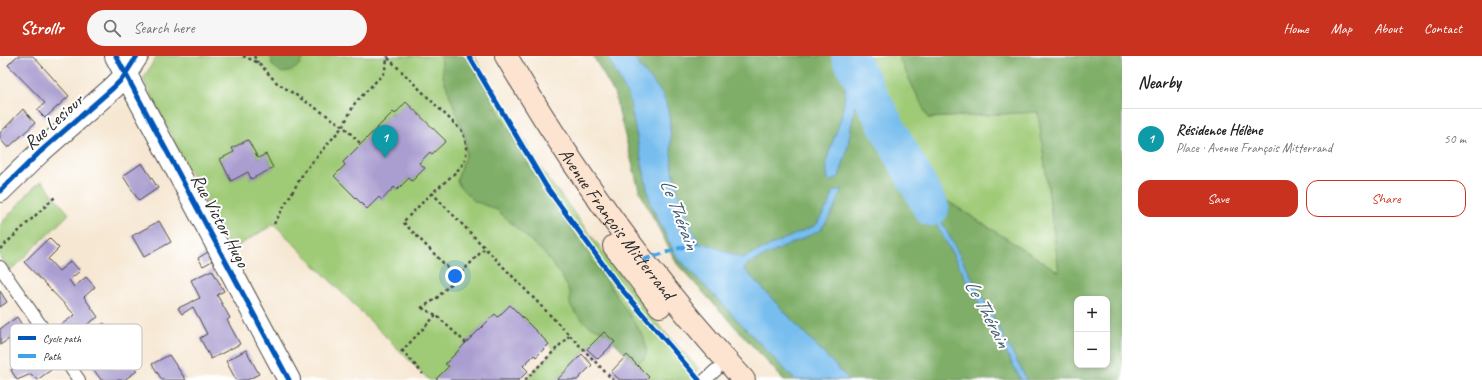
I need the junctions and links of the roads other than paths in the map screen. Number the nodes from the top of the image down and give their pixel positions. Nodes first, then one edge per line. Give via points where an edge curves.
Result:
1 (490, 56) edge
2 (506, 56) edge
3 (126, 62) edge
4 (0, 191) edge
5 (0, 267) edge
6 (40, 324) edge
7 (72, 370) edge
8 (715, 377) edge
9 (79, 380) edge
10 (289, 380) edge
11 (744, 380) edge

1 - 8 main road, Avenue François Mitterrand via 545,148 585,207
2 - 11 main road, Avenue François Mitterrand via 598,202 683,312
3 - 4 street, Rue Lesiour via 113,88
3 - 10 street, Rue Victor Hugo
5 - 6 lane
7 - 9 lane

